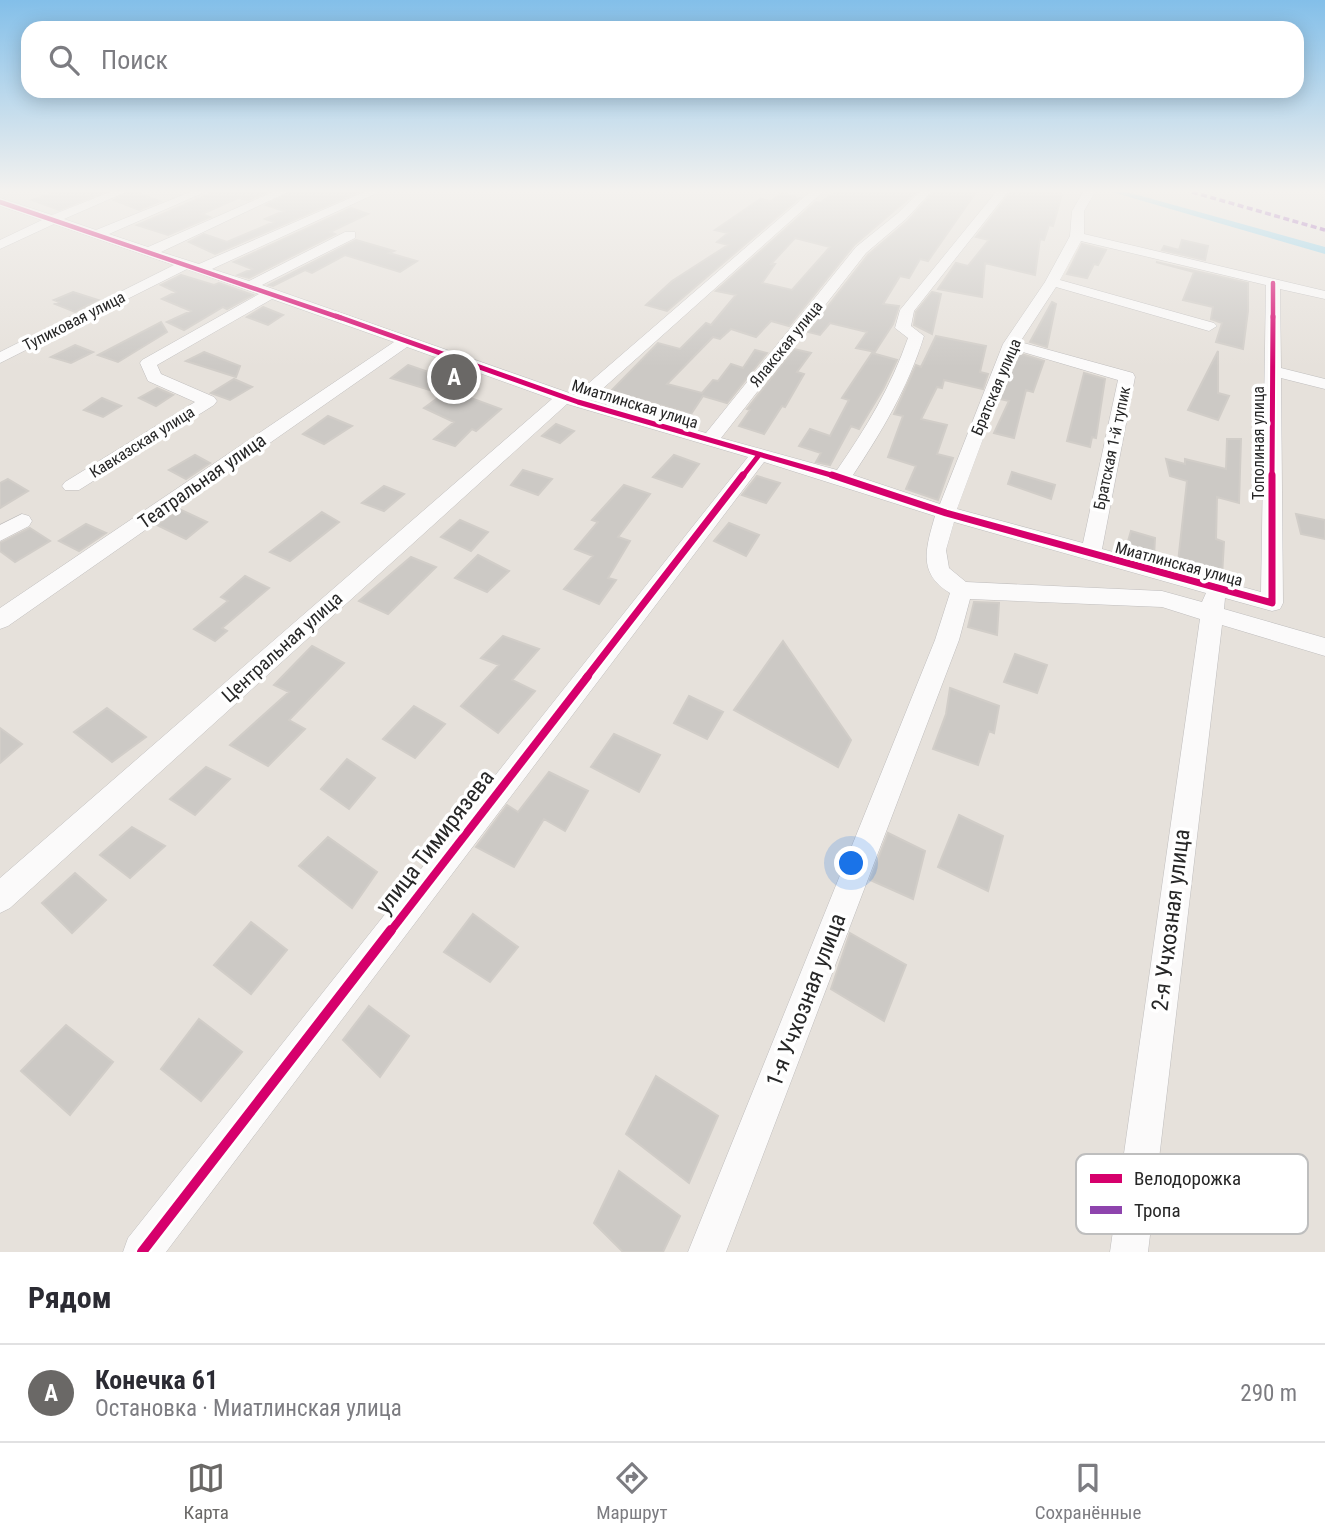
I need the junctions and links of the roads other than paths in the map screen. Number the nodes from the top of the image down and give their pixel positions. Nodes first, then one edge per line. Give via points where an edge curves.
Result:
1 (145, 250) edge
2 (152, 250) edge
3 (232, 250) edge
4 (320, 250) edge
5 (748, 250) edge
6 (861, 250) edge
7 (955, 250) edge
8 (1069, 250) edge
9 (1137, 250) edge
10 (149, 252) junction
11 (192, 267) junction
12 (1052, 282) junction
13 (1273, 283) junction
14 (250, 286) junction
15 (271, 293) junction
16 (1325, 295) edge
17 (1209, 326) dead end
18 (404, 342) junction
19 (1011, 344) junction
20 (0, 358) edge
21 (1273, 371) junction
22 (1325, 384) edge
23 (571, 400) junction
24 (710, 440) junction
25 (759, 455) junction
26 (841, 478) junction
27 (72, 486) dead end
28 (946, 513) junction
29 (22, 521) dead end
30 (0, 534) edge
31 (1091, 554) junction
32 (962, 590) junction
33 (1214, 600) junction
34 (1272, 603) joint
35 (0, 620) edge
36 (1325, 647) edge
37 (0, 898) edge
38 (1142, 1154) edge
39 (1131, 1234) edge
40 (142, 1252) edge
41 (707, 1252) edge
42 (1129, 1252) edge

1 - 10 street, Миатлинская улица
2 - 10 street
3 - 11 street, Тупиковая улица
4 - 14 street
5 - 23 street, Центральная улица
6 - 24 street, Ялакская улица
7 - 26 street via 907,310 903,328 916,336 901,383 885,415
8 - 12 street, Братская улица
9 - 13 street
10 - 11 street, Миатлинская улица
11 - 14 street, Миатлинская улица
11 - 20 street, Тупиковая улица
12 - 17 street
12 - 19 street, Братская улица
13 - 16 street
13 - 21 street, Тополиная улица
14 - 15 street, Миатлинская улица
15 - 18 street, Миатлинская улица
15 - 27 street, Кавказская улица via 148,363 155,377 208,401
18 - 23 street, Миатлинская улица
18 - 35 street, Театральная улица
19 - 28 street, Братская улица
19 - 31 street, Братская 1-й тупик via 1127,377
21 - 22 street
21 - 34 street, Тополиная улица
23 - 24 street, Миатлинская улица
23 - 37 street, Центральная улица
24 - 25 street, Миатлинская улица
25 - 26 street, Миатлинская улица
25 - 40 street, улица Тимирязева
26 - 28 street, Миатлинская улица
28 - 31 street, Миатлинская улица
28 - 32 street, Братская улица via 936,550 939,570
29 - 30 street
31 - 33 street, Миатлинская улица
32 - 33 street
32 - 41 street, 1-я Учхозная улица via 947,640
33 - 34 street, Миатлинская улица
33 - 36 street
33 - 38 street, 2-я Учхозная улица
39 - 42 street, 2-я Учхозная улица

